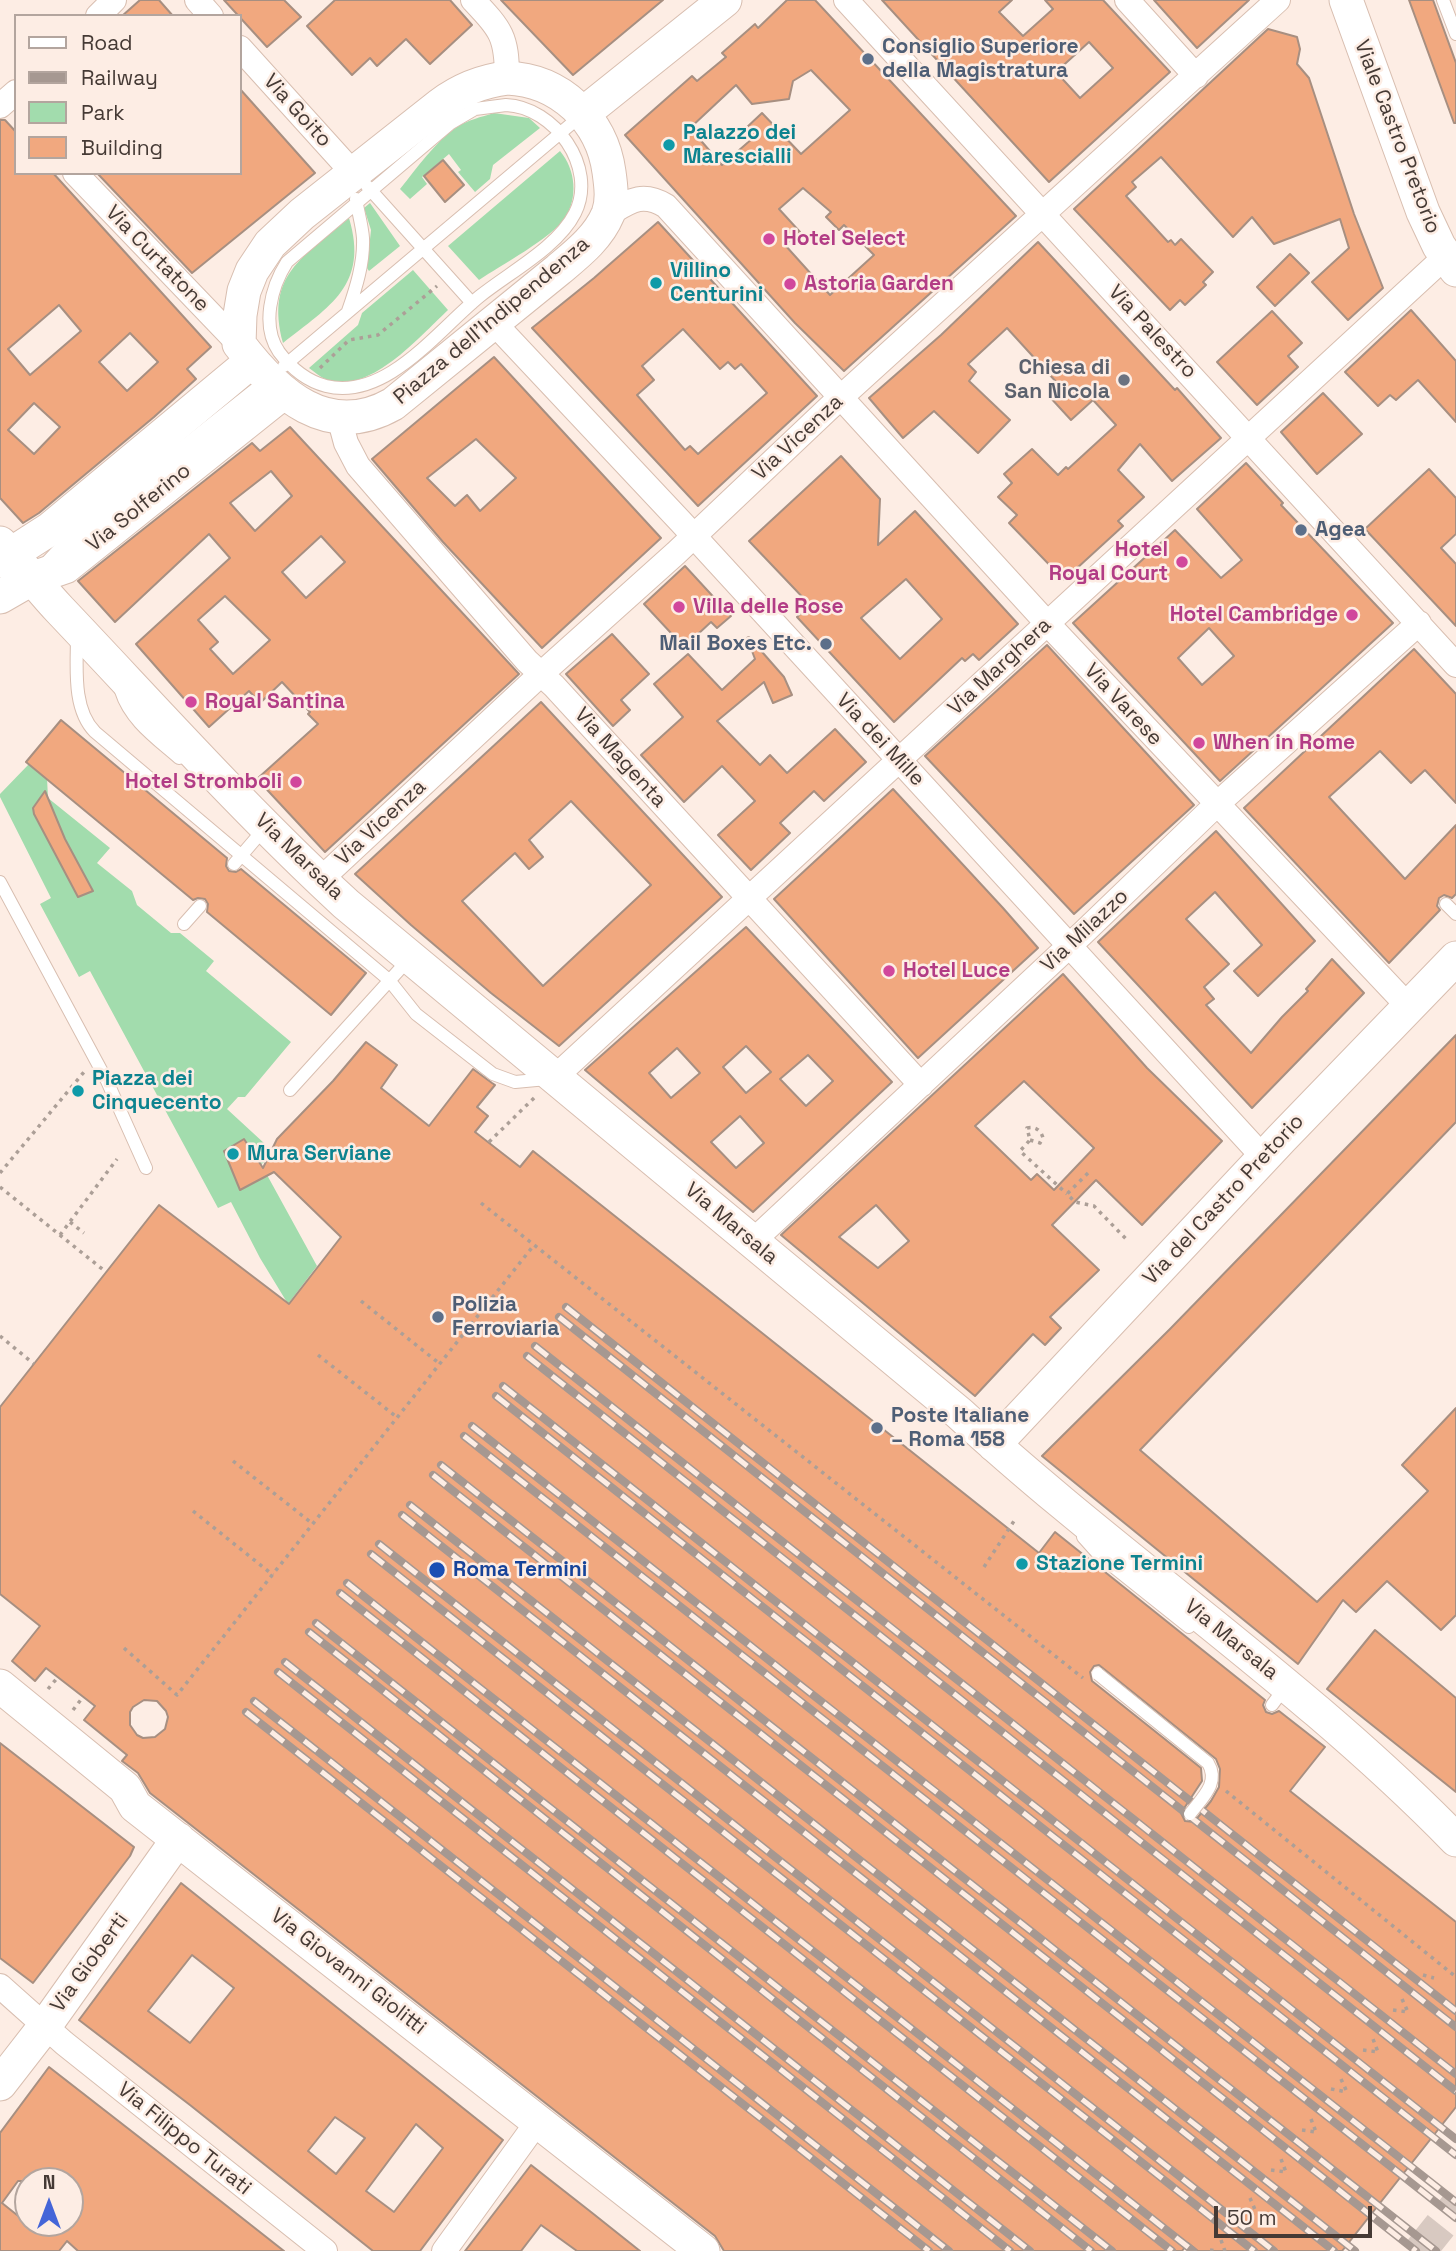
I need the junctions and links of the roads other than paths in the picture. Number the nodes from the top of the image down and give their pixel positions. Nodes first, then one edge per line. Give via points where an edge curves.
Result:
1 (114, 0) edge
2 (197, 0) edge
3 (473, 0) edge
4 (725, 0) edge
5 (846, 0) edge
6 (1127, 0) edge
7 (1278, 0) edge
8 (1346, 0) edge
9 (1443, 0) edge
10 (99, 14) edge
11 (209, 14) edge
12 (1456, 34) edge
13 (242, 50) edge
14 (1196, 76) junction
15 (507, 78) junction
16 (584, 113) junction
17 (558, 134) junction
18 (77, 175) edge
19 (361, 189) junction
20 (1044, 214) junction
21 (607, 215) junction
22 (424, 249) junction
23 (1451, 263) edge
24 (348, 313) junction
25 (484, 313) junction
26 (273, 366) junction
27 (840, 399) junction
28 (339, 417) junction
29 (1248, 437) junction
30 (71, 536) junction
31 (694, 536) junction
32 (9, 554) edge
33 (0, 597) edge
34 (1047, 623) junction
35 (1419, 623) junction
36 (78, 629) junction
37 (1456, 664) edge
38 (541, 674) junction
39 (899, 760) junction
40 (1216, 805) junction
41 (266, 826) junction
42 (238, 859) junction
43 (320, 880) junction
44 (0, 882) edge
45 (750, 899) junction
46 (1446, 904) dead end
47 (200, 906) dead end
48 (1456, 914) edge
49 (184, 925) dead end
50 (1070, 946) junction
51 (1456, 958) edge
52 (400, 969) junction
53 (1409, 1007) junction
54 (554, 1078) junction
55 (921, 1086) junction
56 (290, 1090) dead end
57 (1264, 1157) junction
58 (146, 1168) dead end
59 (752, 1242) junction
60 (994, 1445) junction
61 (1072, 1510) junction
62 (1200, 1635) dead end
63 (1245, 1669) dead end
64 (1098, 1674) dead end
65 (0, 1686) edge
66 (1280, 1695) junction
67 (0, 1714) edge
68 (135, 1806) junction
69 (1190, 1814) dead end
70 (178, 1839) junction
71 (1456, 1840) edge
72 (0, 1986) edge
73 (45, 2025) junction
74 (0, 2084) edge
75 (538, 2121) junction
76 (688, 2246) edge
77 (325, 2251) edge
78 (444, 2251) edge

1 - 10 street
2 - 11 street
3 - 15 street via 503,38
4 - 16 main road
5 - 20 street, Via Palestro
6 - 14 street
7 - 14 street, Via Vicenza
8 - 23 main road, Viale Castro Pretorio via 1414,190
9 - 12 lane
13 - 19 street, Via Goito
14 - 20 street, Via Vicenza
15 - 16 main road, Piazza dell'Indipendenza via 559,93
15 - 19 main road, Piazza dell'Indipendenza via 458,92 380,151
16 - 17 lane
16 - 21 main road, Piazza dell'Indipendenza via 609,166
17 - 19 lane, Piazza dell'Indipendenza via 528,109 506,105 475,109
17 - 22 lane
17 - 25 lane, Piazza dell'Indipendenza via 575,154 582,176 576,212
18 - 26 street, Via Curtatone
19 - 22 lane, Piazza dell'Indipendenza
19 - 24 lane via 363,255
19 - 26 main road, Piazza dell'Indipendenza via 285,228 257,263 241,303
20 - 27 street, Via Vicenza
20 - 29 street, Via Palestro
21 - 25 main road, Piazza dell'Indipendenza via 582,250
21 - 27 street, Via Varese via 636,198 666,206
22 - 24 lane
22 - 25 lane, Piazza dell'Indipendenza
23 - 29 street, Via Marghera
24 - 26 lane
25 - 26 lane, Piazza dell'Indipendenza via 375,382 361,386 324,385
25 - 28 main road, Piazza dell'Indipendenza via 393,404 370,414
25 - 31 street, Via dei Mille
26 - 28 main road, Piazza dell'Indipendenza via 307,409
26 - 30 lane, Via Solferino
26 - 32 main road, Via Solferino
26 - 32 main road, Via Solferino via 65,567
27 - 31 street, Via Vicenza
27 - 34 street, Via Varese
28 - 38 street, Via Magenta via 358,466
29 - 34 street, Via Marghera
29 - 35 street, Via Palestro
30 - 32 lane, Via Solferino
30 - 32 lane, Via Solferino
31 - 38 street, Via Vicenza
31 - 39 street, Via dei Mille
32 - 33 main road
32 - 36 main road, Via Marsala
34 - 39 street, Via Marghera
34 - 40 street, Via Varese
35 - 37 street, Via Palestro
35 - 40 street, Via Milazzo
36 - 41 main road, Via Marsala
36 - 42 lane via 80,696 88,723
38 - 43 street, Via Vicenza
38 - 45 street, Via Magenta
39 - 45 street, Via Marghera
39 - 50 street, Via dei Mille
40 - 50 street, Via Milazzo
40 - 53 street, Via Varese
41 - 42 lane
41 - 43 main road, Via Marsala
42 - 52 lane
43 - 52 main road, Via Marsala
44 - 58 lane via 107,1081
45 - 54 street, Via Marghera
45 - 55 street, Via Magenta
46 - 48 lane
47 - 49 lane
50 - 55 street, Via Milazzo
50 - 57 street, Via dei Mille
51 - 53 main road, Via del Castro Pretorio
52 - 54 main road, Via Marsala
52 - 56 lane
53 - 57 main road, Via del Castro Pretorio
54 - 59 main road, Via Marsala
55 - 59 street, Via Milazzo
57 - 60 main road, Via del Castro Pretorio
59 - 60 main road, Via Marsala
60 - 61 main road, Via Marsala
61 - 62 lane via 1093,1549
61 - 66 main road, Via Marsala
63 - 66 lane
64 - 69 lane, bridge via 1208,1763 1213,1774 1211,1786
65 - 68 main road, Via Giovanni Giolitti via 125,1788
66 - 71 main road, Via Marsala via 1341,1730
67 - 68 main road via 99,1790
68 - 70 main road, Via Giovanni Giolitti
70 - 73 main road, Via Gioberti
70 - 75 main road, Via Giovanni Giolitti
72 - 73 street, Via Filippo Turati
73 - 74 main road, Via Gioberti
73 - 77 street, Via Filippo Turati
75 - 76 main road, Via Giovanni Giolitti
75 - 78 street

